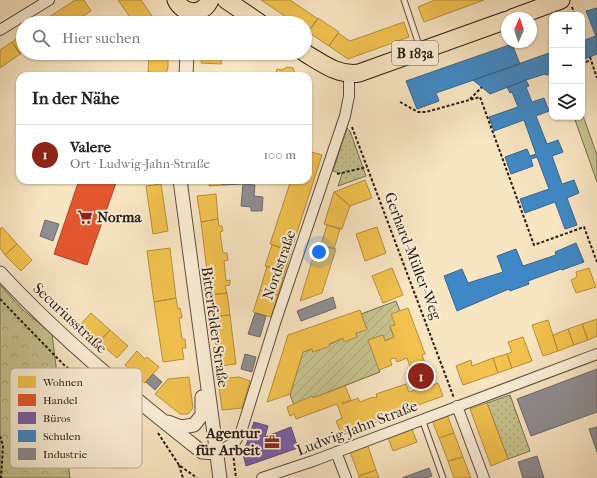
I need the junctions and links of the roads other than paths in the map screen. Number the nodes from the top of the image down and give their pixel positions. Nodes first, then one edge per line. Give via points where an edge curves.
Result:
1 (49, 0) edge
2 (226, 0) edge
3 (404, 0) edge
4 (561, 0) edge
5 (194, 10) edge
6 (241, 10) junction
7 (528, 12) edge
8 (23, 16) edge
9 (250, 16) edge
10 (16, 20) edge
11 (501, 22) edge
12 (0, 30) edge
13 (421, 51) junction
14 (312, 57) edge
15 (188, 60) edge
16 (186, 72) edge
17 (349, 74) junction
18 (180, 184) edge
19 (0, 273) edge
20 (203, 347) junction
21 (597, 354) edge
22 (100, 368) edge
23 (457, 406) junction
24 (142, 408) edge
25 (422, 419) junction
26 (158, 424) junction
27 (336, 452) junction
28 (216, 453) junction
29 (220, 478) edge
30 (262, 478) edge
31 (346, 478) edge
32 (444, 478) edge
33 (484, 478) edge

1 - 8 street
2 - 6 main road
3 - 13 lane
4 - 7 main road
5 - 6 main road
6 - 9 main road
10 - 12 street
11 - 13 main road, B 183a
13 - 17 main road, B 183a via 370,70
14 - 17 main road, B 183a via 336,71
15 - 16 street
17 - 28 street, Nordstraße via 345,116 241,432 235,442
18 - 20 street, Bitterfelder Straße
19 - 22 street, Securiusstraße via 41,316
20 - 26 street via 200,419 192,426 186,427
20 - 28 street, Bitterfelder Straße
21 - 23 street, Ludwig-Jahn-Straße
23 - 25 street, Ludwig-Jahn-Straße
23 - 33 street
24 - 26 street, Securiusstraße
25 - 27 street, Ludwig-Jahn-Straße
25 - 32 lane
26 - 28 street, Securiusstraße via 202,452
27 - 30 street, Ludwig-Jahn-Straße
27 - 31 street
28 - 29 street, Bitterfelder Straße

